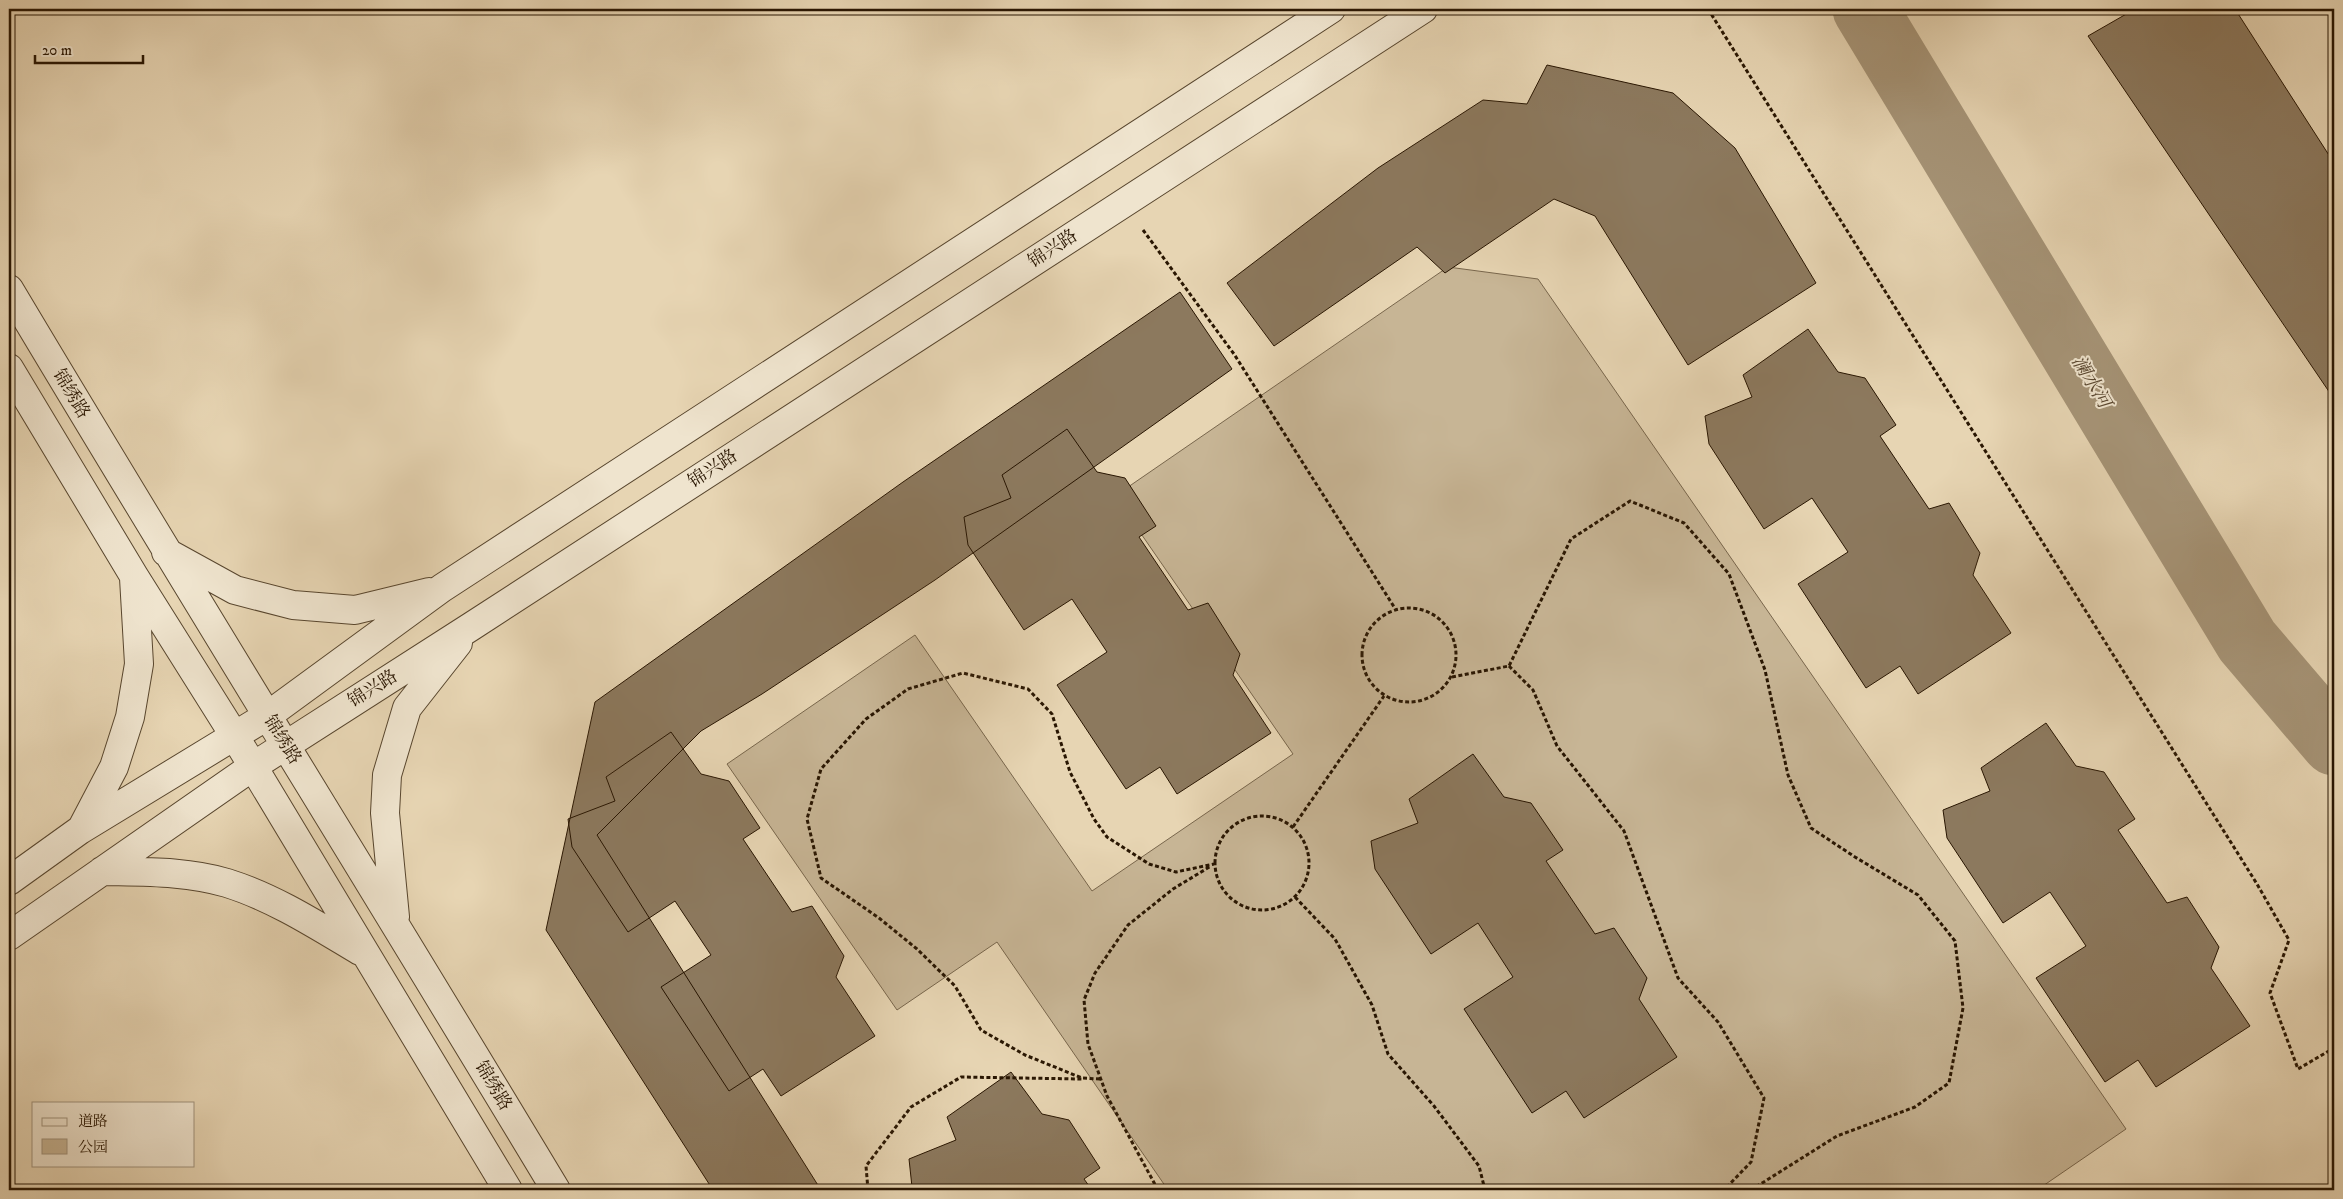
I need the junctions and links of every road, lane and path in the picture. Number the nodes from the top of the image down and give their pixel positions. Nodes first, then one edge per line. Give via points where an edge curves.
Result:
1 (1331, 9) edge
2 (1422, 9) edge
3 (1708, 9) edge
4 (1123, 203) junction
5 (9, 289) edge
6 (9, 368) edge
7 (165, 552) junction
8 (134, 576) junction
9 (442, 588) junction
10 (1396, 610) junction
11 (472, 626) junction
12 (1509, 666) junction
13 (1452, 677) junction
14 (1384, 696) junction
15 (267, 716) junction
16 (234, 735) junction
17 (285, 745) junction
18 (252, 767) junction
19 (1293, 827) junction
20 (80, 830) junction
21 (1214, 864) junction
22 (102, 871) junction
23 (9, 881) edge
24 (1295, 897) junction
25 (395, 923) junction
26 (9, 936) edge
27 (364, 954) junction
28 (2334, 1048) edge
29 (1100, 1079) junction
30 (508, 1190) edge
31 (556, 1190) edge
32 (868, 1190) edge
33 (1158, 1190) edge
34 (1485, 1190) edge
35 (1724, 1190) edge
36 (1751, 1190) edge

1 - 9 street
2 - 4 street, 锦兴路
3 - 28 path via 2258,884 2289,940 2270,993 2298,1069
4 - 10 path via 1234,354
4 - 11 street, 锦兴路
5 - 7 street, 锦绣路
6 - 8 street
7 - 9 street via 235,590 293,605 356,610
7 - 15 street, 锦绣路
8 - 16 street
8 - 20 street via 139,664 130,717 114,768
9 - 15 street
10 - 13 path via 1411,608 1440,620 1456,646
10 - 14 path via 1371,628 1363,649 1365,672
11 - 17 street, 锦兴路
11 - 25 street via 407,708 387,775 385,813
12 - 13 path
12 - 35 path via 1532,690 1556,746 1624,831 1678,978 1718,1022 1764,1098 1751,1162
12 - 36 path via 1571,539 1630,501 1684,523 1729,574 1765,670 1788,775 1811,828 1918,895 1955,941 1963,1008 1949,1083 1915,1106 1837,1136
13 - 14 path via 1442,690 1422,700 1399,702
14 - 19 path
15 - 16 street
15 - 17 street, 锦绣路
16 - 18 street
16 - 20 street
17 - 18 street, 锦兴路
17 - 25 street, 锦绣路
18 - 22 street, 锦兴路
18 - 27 street
19 - 21 path via 1279,819 1263,816 1234,824 1216,849
19 - 24 path via 1303,839 1309,862 1304,885
20 - 23 street
21 - 24 path via 1217,879 1225,893 1251,909 1282,906
21 - 29 path via 1173,889 1128,925 1095,973 1084,1000 1088,1044
21 - 29 path via 1176,872 1149,864 1107,837 1070,772 1052,714 1028,689 964,673 908,689 866,719 822,769 807,819 821,878 917,949 955,986 982,1030 1025,1055 1082,1078
22 - 26 street, 锦兴路
22 - 27 street via 176,874 228,883 295,912
24 - 34 path via 1335,940 1372,1006 1388,1054 1434,1106 1479,1166
25 - 31 street, 锦绣路
27 - 30 street
29 - 32 path via 961,1076 911,1107 866,1166
29 - 33 path

